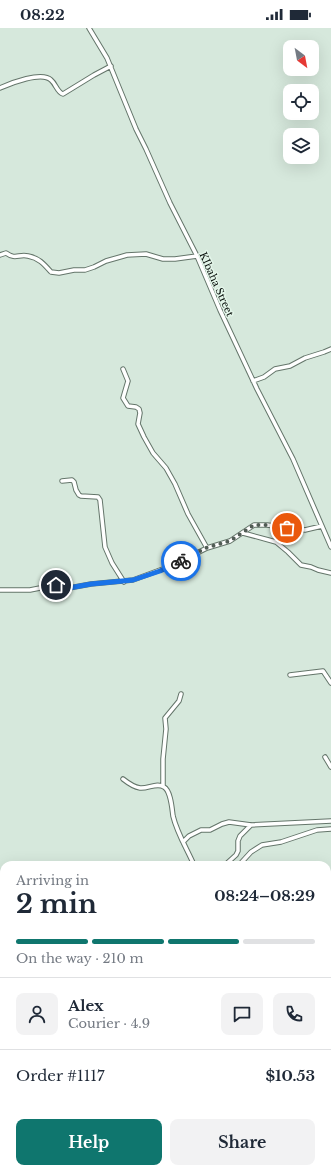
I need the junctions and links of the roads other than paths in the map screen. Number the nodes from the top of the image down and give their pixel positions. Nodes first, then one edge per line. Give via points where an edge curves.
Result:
1 (89, 28) edge
2 (111, 66) junction
3 (0, 88) edge
4 (0, 255) edge
5 (197, 256) junction
6 (331, 349) edge
7 (123, 369) dead end
8 (253, 381) junction
9 (62, 481) dead end
10 (322, 526) junction
11 (242, 533) junction
12 (331, 547) edge
13 (206, 548) junction
14 (331, 574) edge
15 (124, 582) junction
16 (0, 590) edge
17 (290, 675) dead end
18 (331, 683) edge
19 (181, 694) dead end
20 (325, 757) dead end
21 (331, 767) edge
22 (123, 779) dead end
23 (163, 786) junction
24 (331, 821) edge
25 (251, 825) junction
26 (331, 828) edge
27 (183, 842) junction
28 (234, 856) junction
29 (192, 861) edge
30 (229, 861) edge
31 (237, 861) edge
32 (243, 861) edge

1 - 2 street, KIbaha Street
2 - 3 street via 63,94 51,79 42,76 27,78
2 - 5 street, KIbaha Street via 136,129
4 - 5 street via 27,256 45,264 51,272 59,273 85,270 127,255 146,254 163,259
5 - 8 street, KIbaha Street
6 - 8 street via 290,366 275,369
7 - 13 street via 128,381 123,398 128,406 139,409 138,424 144,437 175,484
8 - 10 street, KIbaha Street via 293,459
9 - 15 street via 72,480 77,493 81,496 98,497 100,500 105,547
10 - 11 street via 305,530 257,524
10 - 12 street, KIbaha Street
11 - 13 street via 224,543
11 - 14 street via 276,542 301,565
13 - 15 street via 160,571
15 - 16 street via 69,588 50,585 30,590
17 - 18 street via 323,671
19 - 23 street via 179,701 165,718
20 - 21 street
22 - 23 street via 140,788
23 - 27 street via 170,796 177,830
24 - 25 street
25 - 27 street via 226,823 195,833
25 - 28 street via 240,836 238,851
26 - 32 street via 262,845
27 - 29 street
28 - 30 street
28 - 31 street

